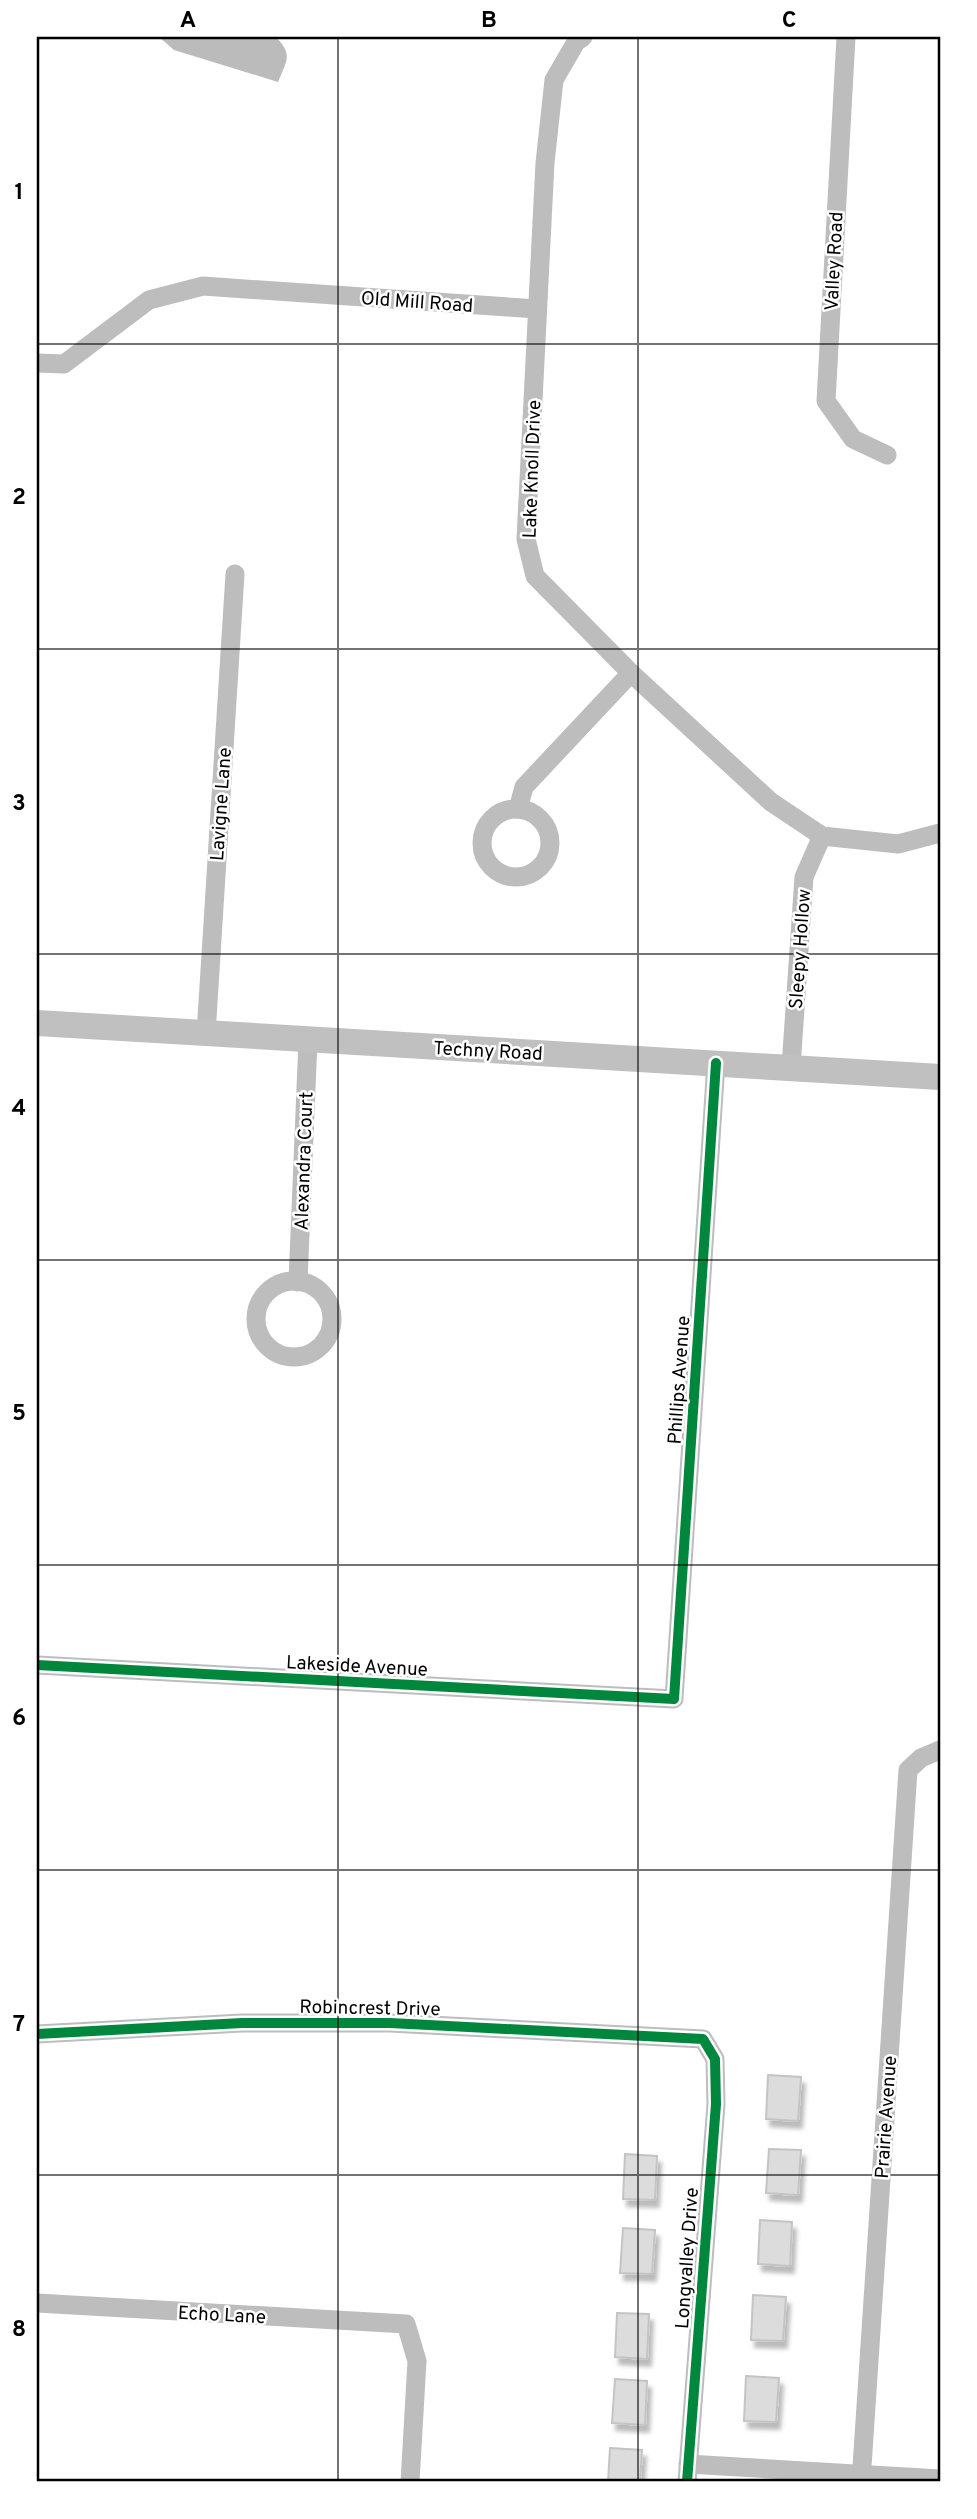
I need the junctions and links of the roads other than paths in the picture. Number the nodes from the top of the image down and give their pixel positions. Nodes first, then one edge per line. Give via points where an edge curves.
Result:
1 (583, 37) edge
2 (845, 37) edge
3 (537, 309) junction
4 (37, 363) edge
5 (887, 455) dead end
6 (235, 574) dead end
7 (631, 673) junction
8 (518, 808) dead end
9 (940, 833) edge
10 (822, 836) junction
11 (37, 1023) edge
12 (206, 1034) junction
13 (308, 1040) junction
14 (716, 1063) junction
15 (791, 1067) junction
16 (940, 1077) edge
17 (298, 1282) dead end
18 (37, 1665) edge
19 (674, 1699) joint
20 (940, 1750) edge
21 (37, 2034) edge
22 (703, 2039) joint
23 (37, 2303) edge
24 (687, 2473) edge
25 (861, 2478) edge
26 (940, 2479) edge
27 (410, 2482) edge

1 - 3 street via 554,80
2 - 5 street, Valley Road via 826,401 853,439
3 - 4 street, Old Mill Road via 203,286 149,300 64,364
3 - 7 street, Lake Knoll Drive via 526,540 535,576
6 - 12 street, Lavigne Lane
7 - 8 street via 524,787
7 - 10 street, Lake Knoll Drive via 771,802
9 - 10 street, Lake Knoll Drive via 898,844
10 - 15 street, Sleepy Hollow via 804,877
11 - 12 main road, Techny Road
12 - 13 main road, Techny Road
13 - 14 main road, Techny Road
13 - 17 street, Alexandra Court
14 - 15 main road, Techny Road
14 - 19 street, Phillips Avenue
15 - 16 main road, Techny Road
18 - 19 street, Lakeside Avenue
20 - 25 street, Prairie Avenue via 908,1770
21 - 22 street, Robincrest Drive via 242,2024 390,2023
22 - 24 street, Longvalley Drive via 715,2059 716,2104
23 - 27 street, Echo Lane via 407,2324 417,2361
24 - 25 street
25 - 26 street

